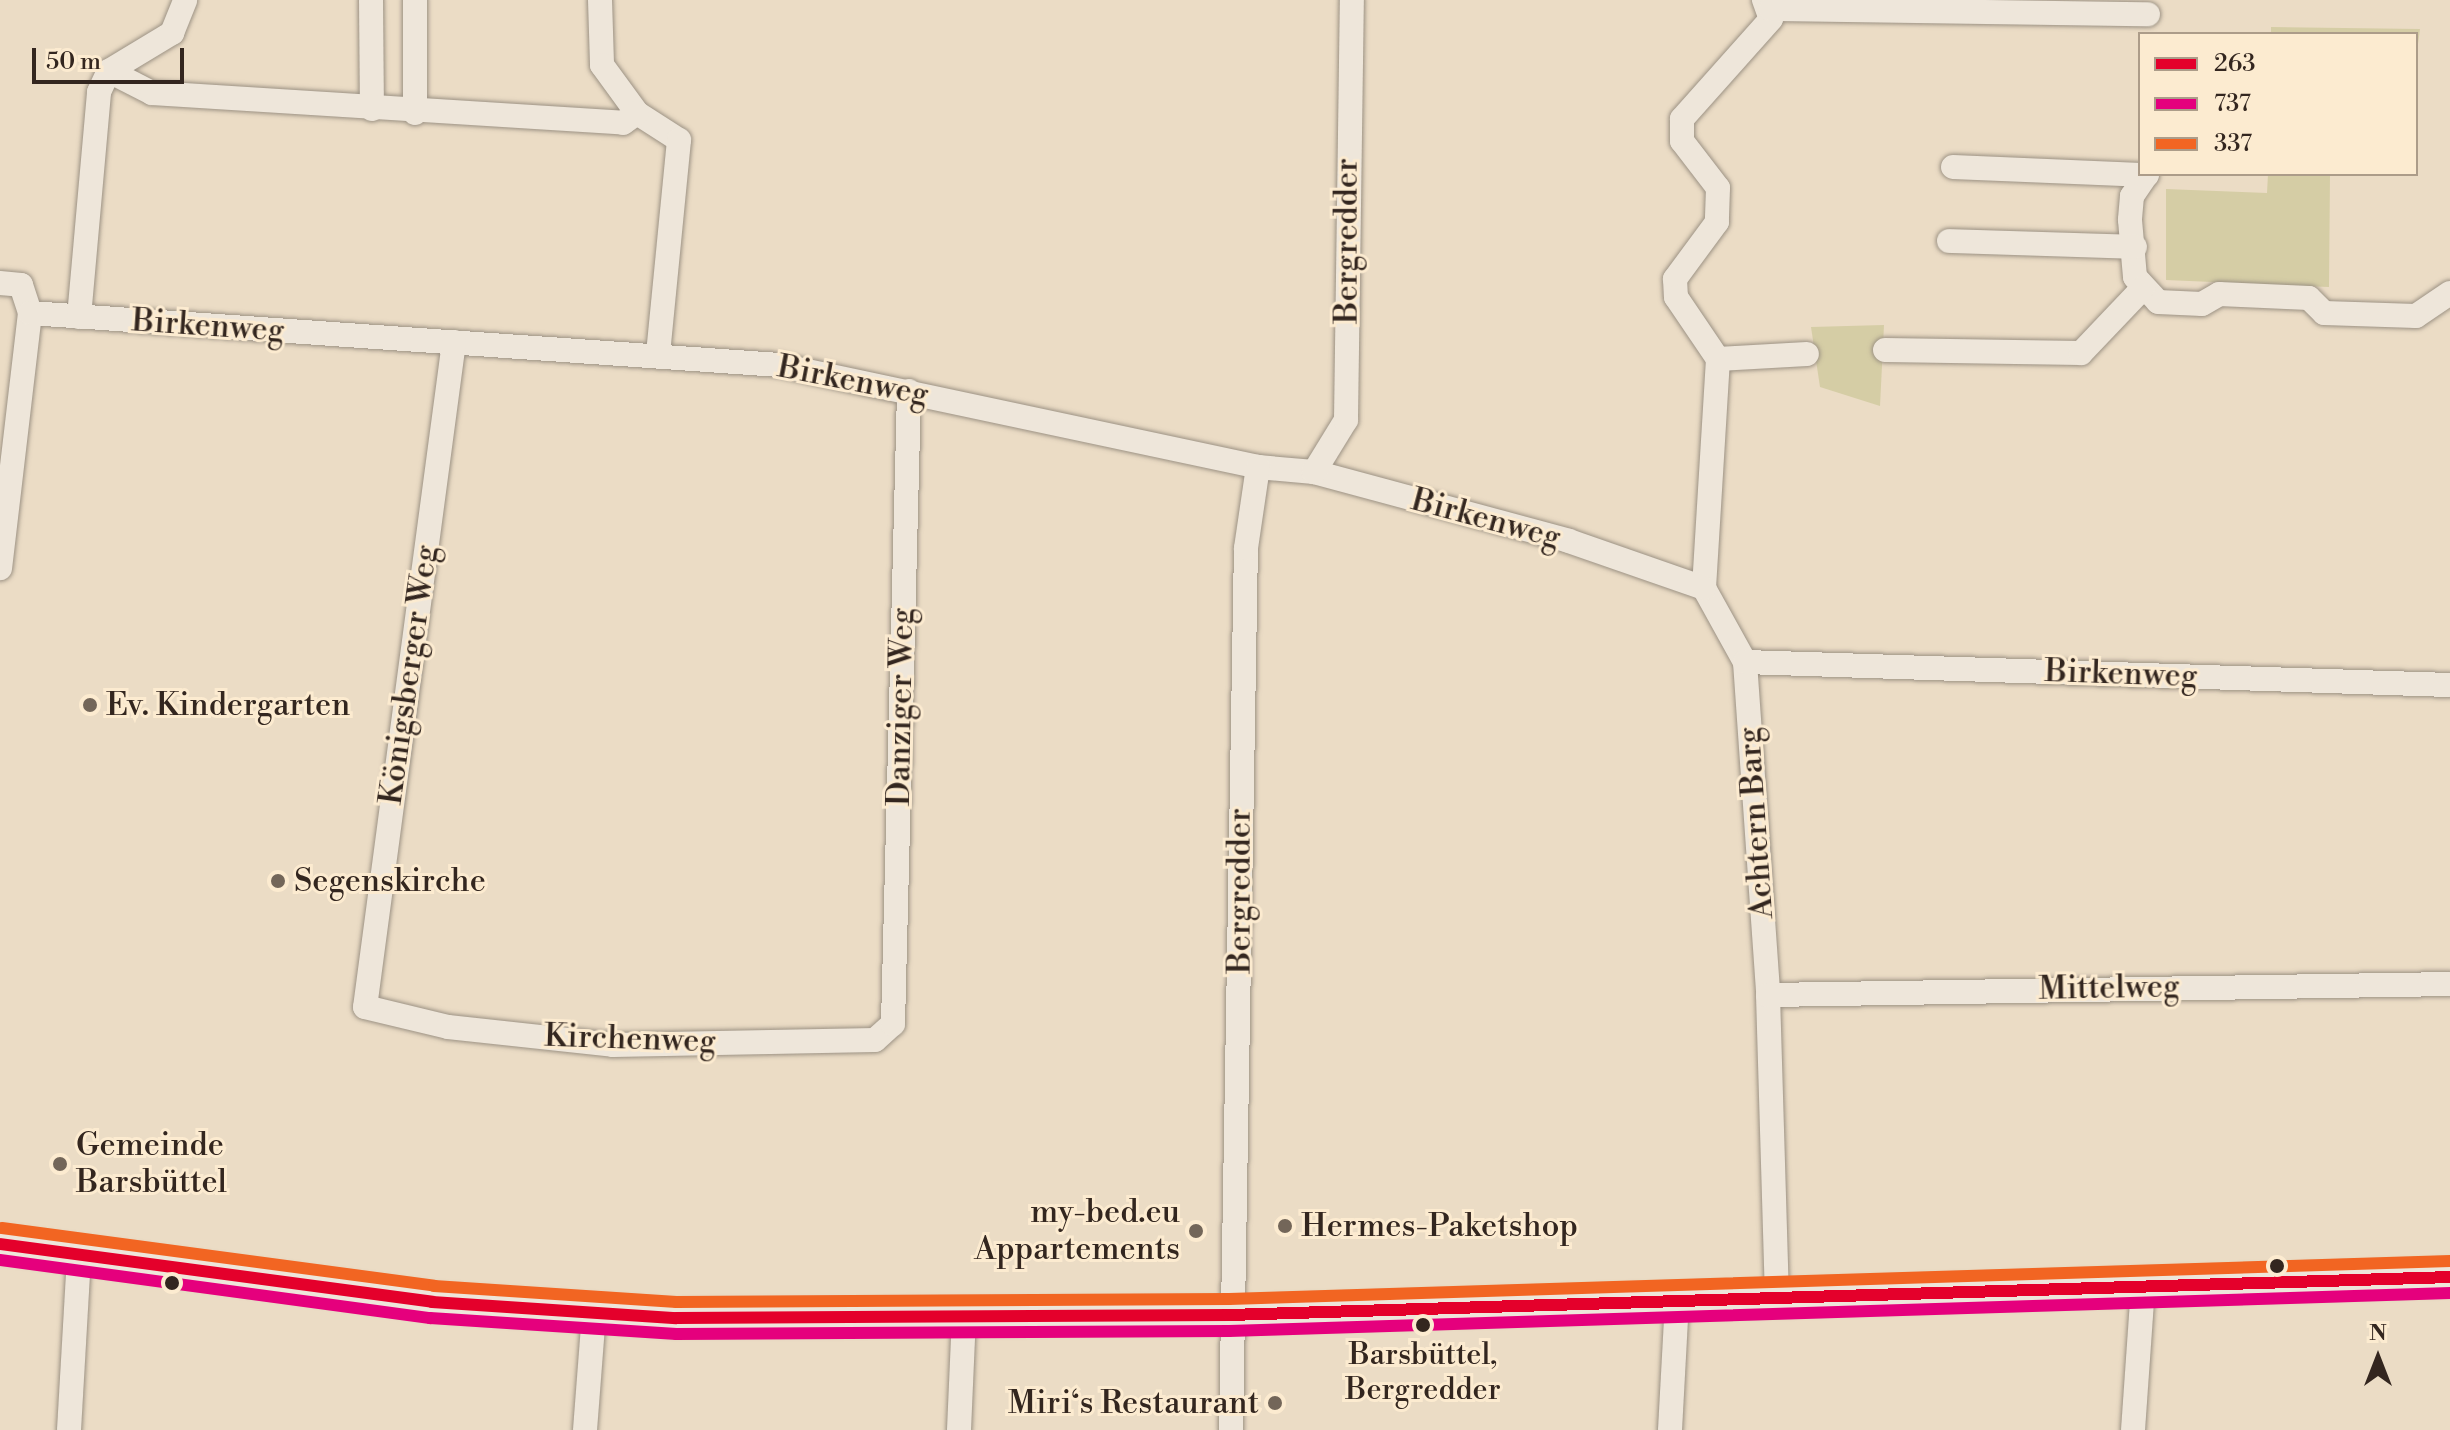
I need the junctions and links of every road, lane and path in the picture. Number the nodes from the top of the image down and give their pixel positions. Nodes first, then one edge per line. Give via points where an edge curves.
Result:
1 (185, 0) edge
2 (371, 0) edge
3 (415, 0) edge
4 (600, 0) edge
5 (1352, 0) edge
6 (1767, 4) edge
7 (2148, 16) edge
8 (109, 71) junction
9 (372, 109) junction
10 (415, 113) junction
11 (637, 113) junction
12 (1953, 167) dead end
13 (2138, 174) edge
14 (2146, 176) edge
15 (1949, 241) dead end
16 (2135, 247) junction
17 (0, 283) edge
18 (2143, 288) junction
19 (2450, 293) edge
20 (30, 313) junction
21 (79, 317) junction
22 (454, 342) junction
23 (1885, 350) dead end
24 (658, 353) junction
25 (1807, 354) dead end
26 (1718, 359) junction
27 (909, 391) junction
28 (1258, 467) junction
29 (1314, 472) junction
30 (0, 568) edge
31 (1704, 588) junction
32 (1745, 662) junction
33 (2450, 685) edge
34 (2450, 984) edge
35 (1768, 995) junction
36 (365, 1007) joint
37 (893, 1024) joint
38 (0, 1244) edge
39 (79, 1257) junction
40 (2450, 1277) edge
41 (2143, 1286) junction
42 (1777, 1298) junction
43 (1677, 1299) junction
44 (594, 1314) junction
45 (1229, 1315) junction
46 (964, 1316) junction
47 (69, 1430) edge
48 (585, 1430) edge
49 (959, 1430) edge
50 (1231, 1430) edge
51 (1670, 1430) edge
52 (2133, 1430) edge

1 - 8 street via 172,33
2 - 9 street
3 - 10 street
4 - 11 street via 602,65
5 - 29 street, Bergredder via 1346,420
6 - 7 street
6 - 26 street via 1744,55 1682,119 1682,141 1718,188 1717,222 1675,279 1676,297
8 - 9 street via 152,93
8 - 21 street via 99,92
9 - 10 street
10 - 11 street via 623,123
11 - 24 street via 666,125 679,140
12 - 13 street
14 - 16 street via 2132,196
15 - 16 street
16 - 18 street via 2135,277
17 - 20 street via 21,285
18 - 19 street via 2158,302 2202,304 2219,294 2309,298 2324,313 2416,316
18 - 23 street via 2081,353
20 - 21 street, Birkenweg
20 - 30 street
21 - 22 street, Birkenweg
22 - 24 street, Birkenweg
22 - 36 street, Königsberger Weg
24 - 27 street, Birkenweg via 779,365
25 - 26 street
26 - 31 street
27 - 28 street, Birkenweg
27 - 37 street, Danziger Weg
28 - 29 street, Birkenweg
28 - 45 street, Bergredder via 1246,548 1240,1045
29 - 31 street, Birkenweg via 1569,541
31 - 32 street, Achtern Barg
32 - 33 street, Birkenweg
32 - 35 street, Achtern Barg
34 - 35 street, Mittelweg
35 - 42 street, Achtern Barg
36 - 37 street, Kirchenweg via 448,1027 613,1045 875,1040
38 - 39 street
39 - 44 street via 358,1294
39 - 47 street
40 - 41 street
41 - 42 street
41 - 52 street
42 - 43 street
43 - 45 street
43 - 51 street
44 - 46 street
44 - 48 street
45 - 46 street
45 - 50 street, Bergredder
46 - 49 street

